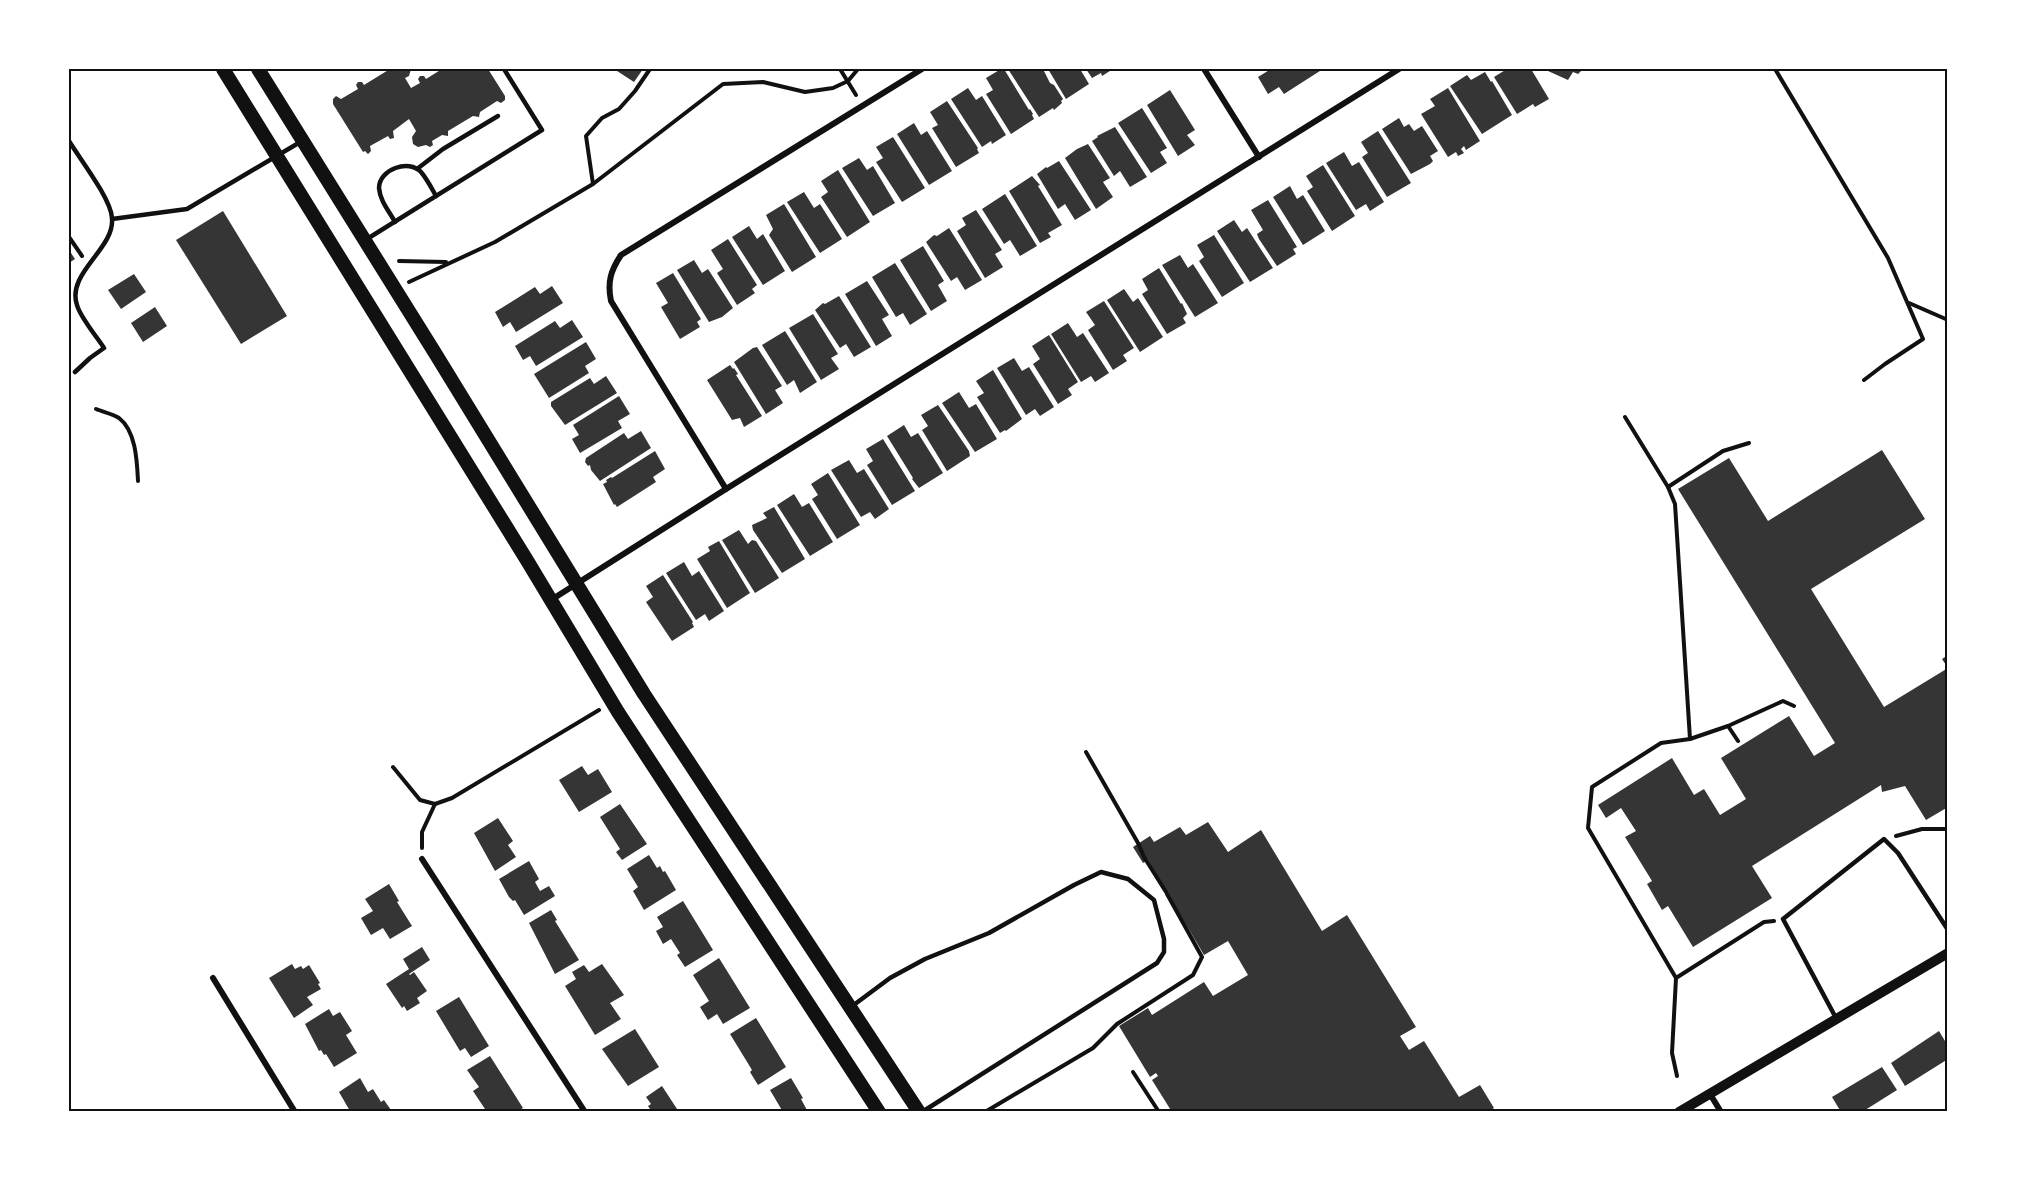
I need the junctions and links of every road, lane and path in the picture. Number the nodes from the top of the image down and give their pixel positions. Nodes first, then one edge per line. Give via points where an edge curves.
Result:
1 (223, 69) edge
2 (258, 69) edge
3 (504, 69) edge
4 (650, 69) edge
5 (840, 69) edge
6 (858, 69) edge
7 (922, 69) edge
8 (1204, 69) edge
9 (1399, 69) edge
10 (1775, 69) edge
11 (848, 81) junction
12 (862, 106) junction
13 (498, 116) dead end
14 (69, 141) edge
15 (302, 141) junction
16 (276, 156) junction
17 (1259, 157) junction
18 (417, 169) junction
19 (593, 184) junction
20 (436, 196) junction
21 (112, 219) junction
22 (395, 222) junction
23 (69, 237) edge
24 (365, 241) junction
25 (399, 261) dead end
26 (448, 262) junction
27 (88, 267) junction
28 (408, 282) dead end
29 (1909, 303) junction
30 (1948, 320) edge
31 (75, 372) dead end
32 (1864, 381) dead end
33 (96, 409) dead end
34 (1625, 417) dead end
35 (1749, 443) dead end
36 (138, 481) dead end
37 (1668, 487) junction
38 (726, 489) junction
39 (577, 584) junction
40 (551, 600) junction
41 (612, 702) junction
42 (1794, 706) dead end
43 (1728, 726) junction
44 (1690, 739) junction
45 (1738, 741) dead end
46 (1086, 752) dead end
47 (393, 767) dead end
48 (435, 804) junction
49 (1948, 829) edge
50 (1884, 839) junction
51 (422, 859) joint
52 (1167, 894) junction
53 (1154, 900) junction
54 (1784, 919) junction
55 (1948, 930) edge
56 (1948, 953) edge
57 (213, 978) dead end
58 (1676, 978) junction
59 (850, 1007) junction
60 (1837, 1020) junction
61 (1133, 1072) dead end
62 (1677, 1076) dead end
63 (1710, 1094) junction
64 (295, 1112) edge
65 (585, 1112) edge
66 (879, 1112) edge
67 (921, 1112) edge
68 (985, 1112) edge
69 (1159, 1112) edge
70 (1679, 1112) edge
71 (1721, 1112) edge

1 - 16 main road
2 - 15 main road
3 - 20 lane via 542,130
4 - 19 path via 619,109 602,118 585,136
5 - 11 path
6 - 11 path
7 - 12 street
8 - 17 street
9 - 17 street
10 - 29 path via 1888,258
11 - 12 path
11 - 19 path via 833,88 805,92 763,82 723,84
12 - 38 street via 621,255 612,270 608,288 611,301
13 - 18 lane
14 - 21 lane via 108,204
15 - 16 lane
15 - 24 main road
16 - 21 lane via 187,209
16 - 40 main road
17 - 38 street
18 - 20 lane
18 - 22 lane via 397,167 382,178 382,200
19 - 26 path via 495,242
20 - 22 lane
21 - 27 lane via 105,242
22 - 24 lane
23 - 27 path
24 - 39 main road
25 - 26 path
26 - 28 path
27 - 31 lane via 80,276 76,304 104,348
29 - 30 path
29 - 32 path via 1923,339
33 - 36 path via 119,418 132,438
34 - 37 path
35 - 37 path via 1724,451
37 - 44 path via 1675,504
38 - 39 street
39 - 40 street
39 - 59 main road via 644,694
40 - 41 main road
41 - 48 path via 452,798
41 - 66 main road
42 - 43 path via 1783,701
43 - 44 path
43 - 45 path
44 - 58 path via 1660,743 1592,787 1588,828
46 - 52 path
47 - 48 path via 420,800
48 - 51 path via 422,832
49 - 50 path via 1922,829
50 - 54 lane
50 - 55 lane via 1898,853
51 - 65 street
52 - 53 path
52 - 68 path via 1202,957 1192,975 1117,1024 1093,1048
53 - 59 lane via 1128,879 1101,873 989,933 916,964
53 - 67 lane via 1164,939 1164,952 1157,963
54 - 58 path via 1764,922
54 - 60 lane
56 - 60 street
57 - 64 street
58 - 62 path via 1672,1053
59 - 67 main road
60 - 63 street
61 - 69 path
63 - 70 street
63 - 71 street

